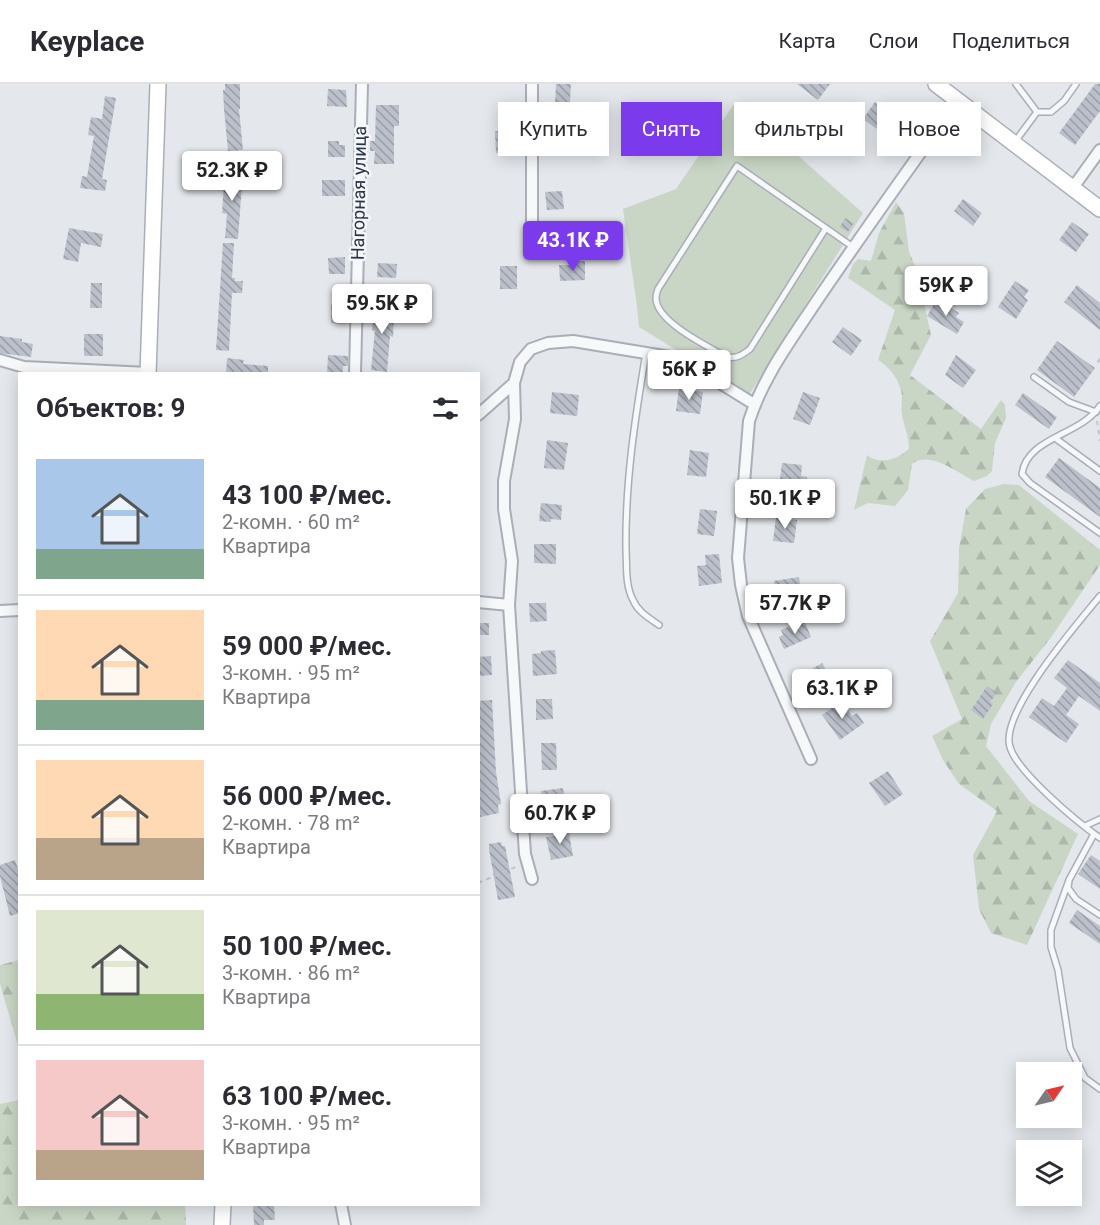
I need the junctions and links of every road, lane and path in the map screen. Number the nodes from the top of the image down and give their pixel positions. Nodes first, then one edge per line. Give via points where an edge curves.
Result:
1 (158, 84) edge
2 (362, 84) edge
3 (532, 84) edge
4 (1016, 84) edge
5 (1076, 84) edge
6 (941, 86) edge
7 (958, 100) junction
8 (1037, 112) junction
9 (1014, 143) junction
10 (1100, 150) edge
11 (1072, 189) junction
12 (1100, 209) edge
13 (826, 228) junction
14 (532, 237) dead end
15 (854, 247) junction
16 (646, 352) junction
17 (0, 360) edge
18 (127, 372) edge
19 (148, 372) edge
20 (356, 372) edge
21 (1034, 377) dead end
22 (514, 383) junction
23 (754, 404) junction
24 (1100, 406) edge
25 (1096, 412) junction
26 (480, 413) edge
27 (1055, 438) junction
28 (1100, 441) edge
29 (1100, 471) edge
30 (1100, 533) edge
31 (1100, 596) edge
32 (480, 602) edge
33 (509, 605) junction
34 (18, 610) edge
35 (0, 612) edge
36 (659, 626) dead end
37 (811, 759) dead end
38 (1100, 819) edge
39 (1086, 826) junction
40 (1094, 834) junction
41 (1100, 838) edge
42 (527, 864) junction
43 (532, 879) dead end
44 (1069, 880) junction
45 (480, 882) edge
46 (1100, 915) edge
47 (1100, 1089) edge
48 (223, 1206) edge
49 (342, 1206) edge
50 (222, 1225) edge
51 (345, 1225) edge

1 - 19 street
2 - 20 street, Нагорная улица
3 - 14 street
4 - 8 lane
5 - 8 lane via 1051,112
6 - 7 street
7 - 9 street
7 - 15 street
8 - 9 lane
9 - 11 street
10 - 11 street
11 - 12 street
13 - 13 lane via 750,349 741,356 726,357 675,326 658,306 658,289 737,166
13 - 15 lane
15 - 23 street via 775,365
16 - 22 street via 573,340 548,343 531,349 520,362
16 - 23 street via 691,365
16 - 36 lane via 631,450 627,580 632,599 641,612
17 - 18 street via 24,367
21 - 25 lane via 1069,402
22 - 26 street
22 - 33 street via 515,419 504,481 512,561
23 - 37 street via 743,485 738,558 741,585 748,616
24 - 25 lane
25 - 27 lane via 1078,427
25 - 28 path
27 - 29 lane
27 - 30 lane via 1036,448 1023,464 1022,474
31 - 39 lane via 1048,661 1021,703 1009,732 1009,746 1016,759 1048,795
32 - 33 street
33 - 42 street
34 - 35 street
38 - 39 lane
39 - 40 lane
40 - 41 lane
40 - 44 lane
42 - 43 street
42 - 45 path
44 - 46 lane via 1068,888 1076,898
44 - 47 lane via 1051,930 1051,947 1070,1048 1085,1078
48 - 50 street
49 - 51 street

